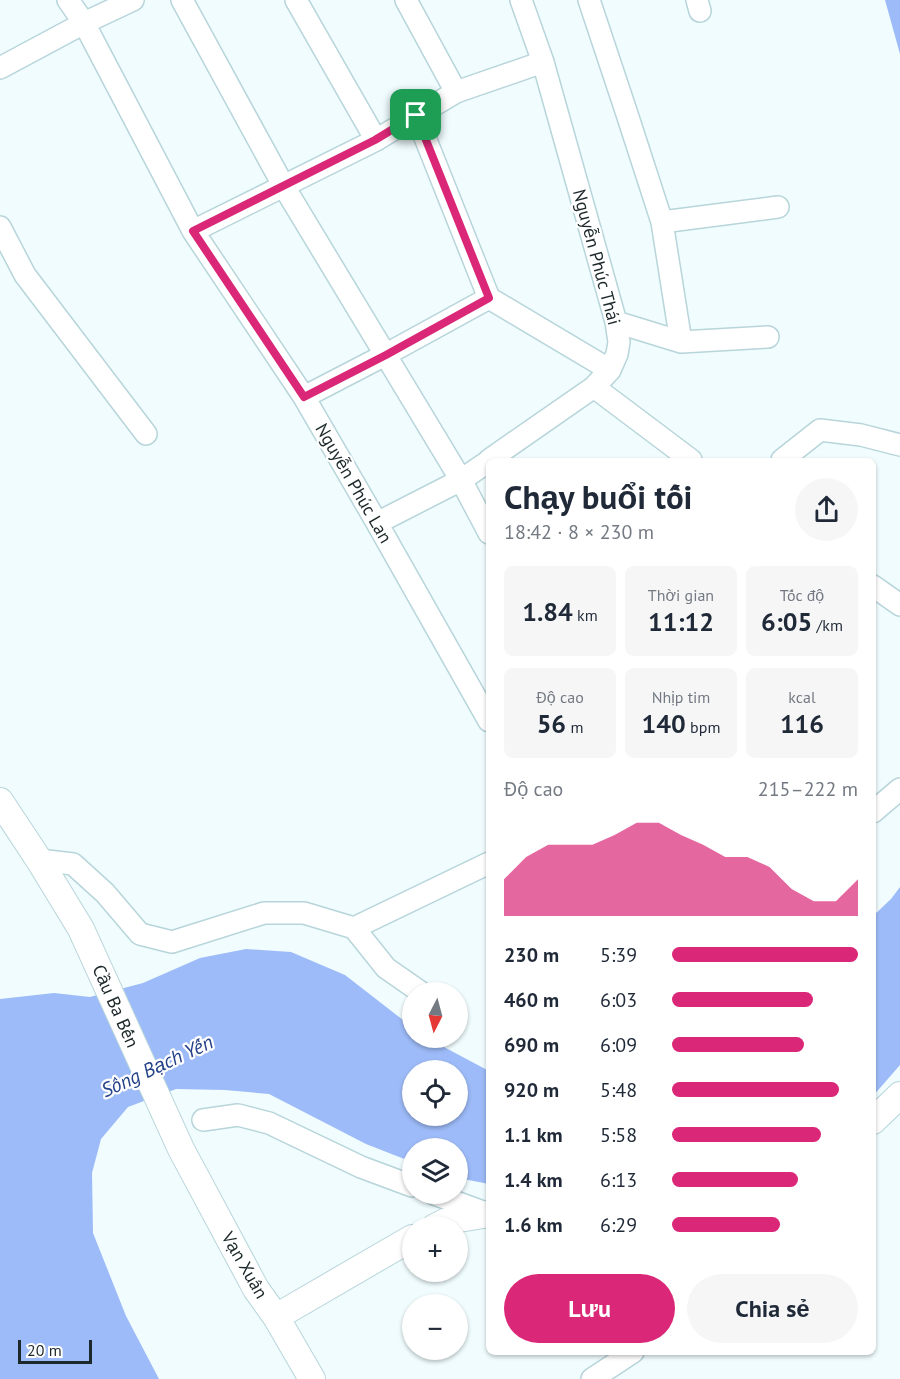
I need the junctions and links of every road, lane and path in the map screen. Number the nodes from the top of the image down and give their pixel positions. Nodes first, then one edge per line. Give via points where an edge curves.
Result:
1 (68, 0) edge
2 (133, 0) edge
3 (182, 0) edge
4 (296, 0) edge
5 (406, 0) edge
6 (589, 0) edge
7 (524, 2) edge
8 (84, 23) junction
9 (543, 62) junction
10 (0, 68) edge
11 (456, 92) junction
12 (416, 115) junction
13 (375, 140) junction
14 (283, 185) junction
15 (778, 207) dead end
16 (662, 222) junction
17 (0, 227) edge
18 (193, 231) junction
19 (489, 298) junction
20 (616, 322) junction
21 (768, 337) dead end
22 (681, 342) junction
23 (386, 355) junction
24 (610, 370) junction
25 (594, 387) junction
26 (304, 397) junction
27 (146, 434) dead end
28 (900, 445) edge
29 (493, 458) edge
30 (679, 458) edge
31 (785, 458) edge
32 (486, 463) edge
33 (461, 480) junction
34 (377, 523) junction
35 (486, 527) edge
36 (486, 716) edge
37 (900, 789) edge
38 (0, 801) edge
39 (876, 809) edge
40 (39, 860) junction
41 (486, 865) edge
42 (354, 928) junction
43 (406, 982) edge
44 (900, 1095) edge
45 (876, 1118) edge
46 (203, 1120) dead end
47 (181, 1149) joint
48 (402, 1182) edge
49 (461, 1204) edge
50 (486, 1213) edge
51 (486, 1214) edge
52 (468, 1217) edge
53 (402, 1244) edge
54 (276, 1317) junction
55 (628, 1355) edge
56 (312, 1379) edge
57 (592, 1379) edge

1 - 8 street, Nguyễn Phúc Lan
2 - 8 street
3 - 14 street
4 - 13 street
5 - 11 street
6 - 16 street
7 - 9 street, Nguyễn Phúc Thái
8 - 10 street
8 - 18 street, Nguyễn Phúc Lan
9 - 11 street
9 - 20 street, Nguyễn Phúc Thái
11 - 12 street
12 - 13 street
12 - 19 street
13 - 14 street
14 - 18 street
14 - 23 street
15 - 16 street
16 - 22 street
17 - 27 street via 25,275
18 - 26 street, Nguyễn Phúc Lan
19 - 23 street
19 - 24 street
20 - 22 street
20 - 24 street, Nguyễn Phúc Thái via 619,342
21 - 22 street
23 - 26 street
23 - 33 street
24 - 25 street, Nguyễn Phúc Thái
25 - 29 street, Nguyễn Phúc Thái
25 - 30 street
26 - 34 street, Nguyễn Phúc Lan
28 - 31 street via 820,430
32 - 33 street, Nguyễn Phúc Thái
33 - 34 street, Nguyễn Phúc Thái
33 - 35 street
34 - 36 street, Nguyễn Phúc Lan
37 - 39 street
38 - 40 street
40 - 42 street via 73,864 140,934 172,942 264,914 304,913
40 - 47 street, Cầu Ba Bến via 81,929
41 - 42 street
42 - 43 street via 386,968
44 - 45 street
46 - 48 street via 238,1115 270,1122
47 - 54 street, Vạn Xuân via 256,1289
49 - 50 street
51 - 52 street
53 - 54 street
54 - 56 street, Vạn Xuân
55 - 57 street

